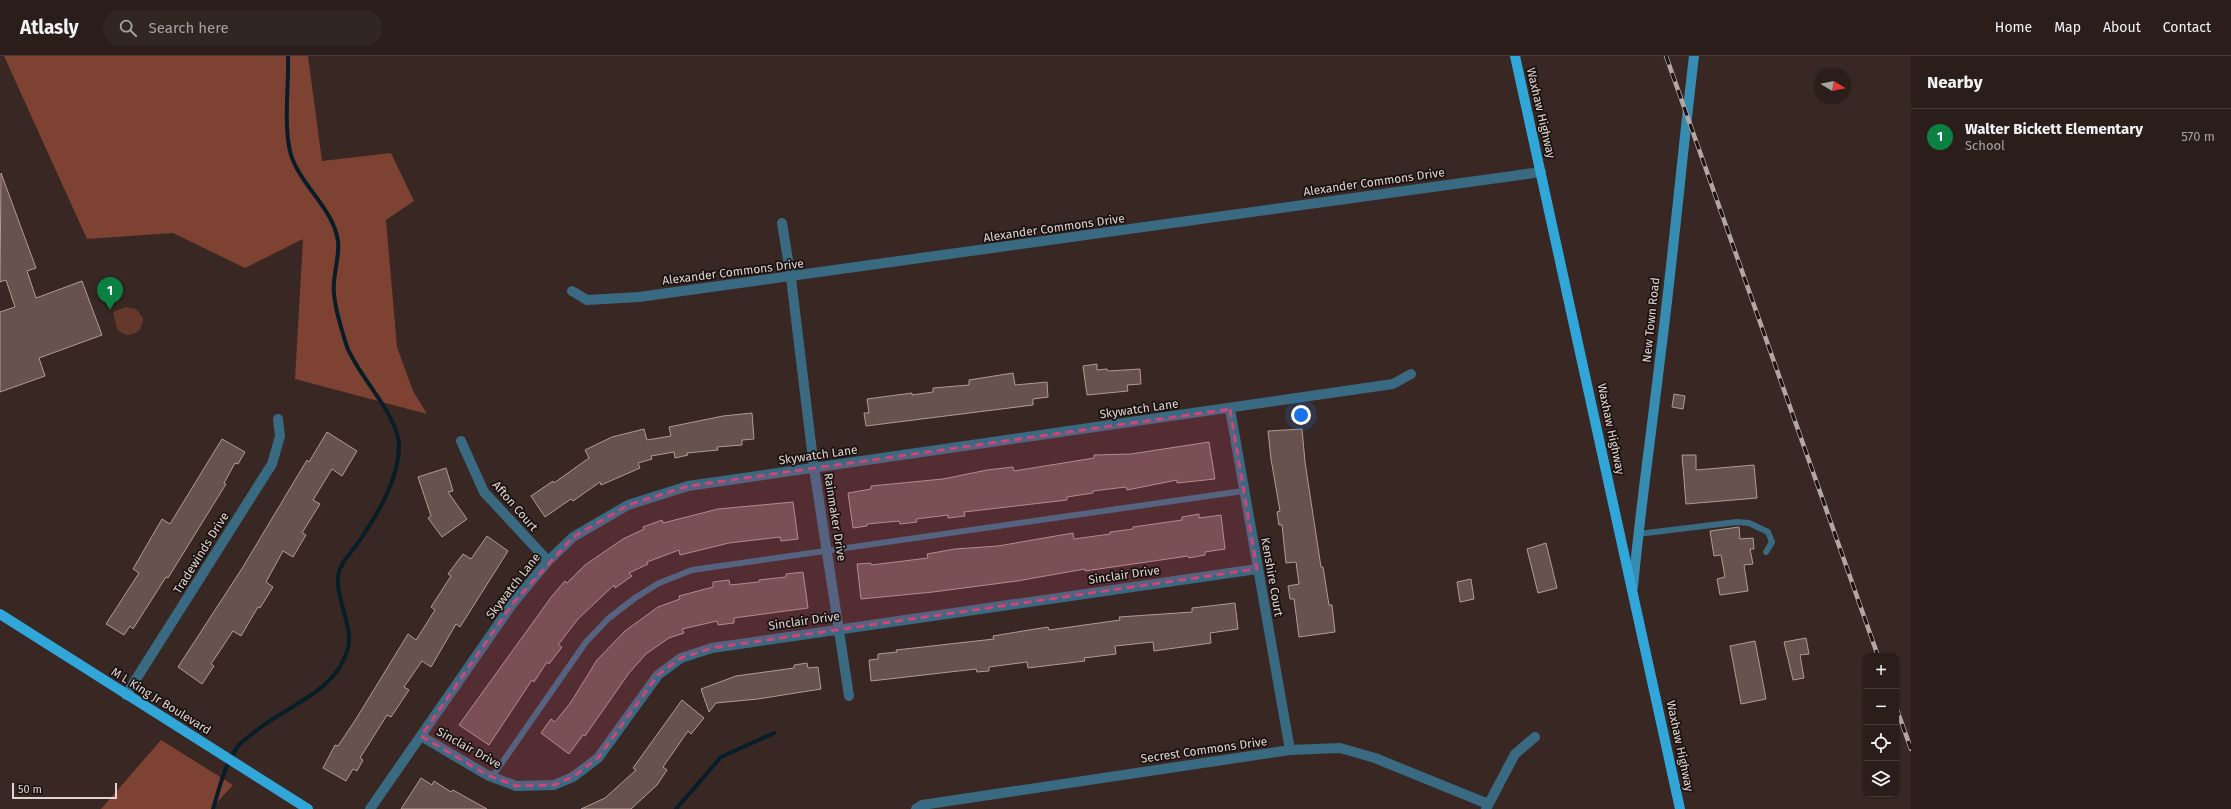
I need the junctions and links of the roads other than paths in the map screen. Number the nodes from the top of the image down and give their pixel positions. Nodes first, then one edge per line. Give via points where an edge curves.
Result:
1 (1515, 56) edge
2 (1694, 56) edge
3 (1541, 172) junction
4 (782, 223) dead end
5 (791, 278) junction
6 (572, 291) dead end
7 (1411, 374) dead end
8 (1230, 409) junction
9 (278, 419) dead end
10 (461, 441) dead end
11 (814, 468) junction
12 (1244, 491) junction
13 (1638, 534) junction
14 (827, 550) junction
15 (1766, 552) dead end
16 (548, 562) junction
17 (1257, 569) junction
18 (1633, 587) junction
19 (0, 614) edge
20 (839, 629) junction
21 (126, 695) junction
22 (849, 696) dead end
23 (421, 736) junction
24 (1535, 737) dead end
25 (1290, 750) junction
26 (492, 777) junction
27 (1487, 806) edge
28 (308, 809) edge
29 (370, 809) edge
30 (916, 809) edge
31 (1680, 809) edge

1 - 3 main road, Waxhaw Highway
2 - 13 main road, New Town Road
3 - 5 street, Alexander Commons Drive
3 - 18 main road, Waxhaw Highway
4 - 5 street, Rainmaker Drive
5 - 6 street, Alexander Commons Drive via 639,297 587,300
5 - 11 street, Rainmaker Drive
7 - 8 street, Skywatch Lane via 1393,384
8 - 11 street, Skywatch Lane
8 - 12 street, Kenshire Court
9 - 21 street, Tradewinds Drive via 280,436 272,464
10 - 16 street, Afton Court via 484,492
11 - 14 street, Rainmaker Drive
11 - 16 street, Skywatch Lane via 688,486 628,505 573,537
12 - 14 lane
12 - 17 street, Kenshire Court
13 - 15 lane via 1730,522 1749,523 1768,532 1772,542
13 - 18 main road, New Town Road
14 - 20 street, Rainmaker Drive
14 - 26 lane via 692,570 659,583 634,598 609,618 586,642
16 - 23 street, Skywatch Lane via 513,603
17 - 20 street, Sinclair Drive
17 - 25 street, Kenshire Court
18 - 31 main road, Waxhaw Highway
19 - 21 main road, M L King Jr Boulevard
20 - 22 street, Rainmaker Drive
20 - 26 street, Sinclair Drive via 712,648 681,658 658,675 598,758 574,777 554,785 516,786
21 - 28 main road, M L King Jr Boulevard
23 - 26 street, Sinclair Drive
23 - 29 street, Skywatch Lane
24 - 27 street via 1515,754
25 - 27 street, Secrest Commons Drive via 1340,748 1375,758
25 - 30 street, Secrest Commons Drive via 922,805

